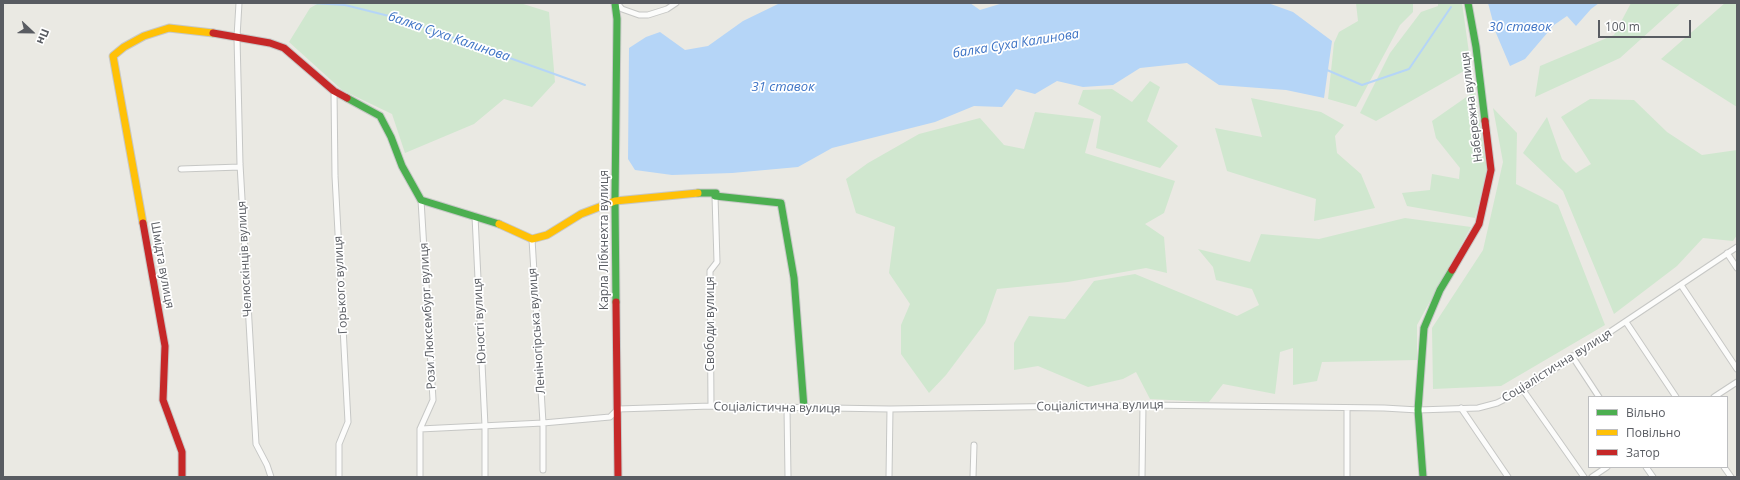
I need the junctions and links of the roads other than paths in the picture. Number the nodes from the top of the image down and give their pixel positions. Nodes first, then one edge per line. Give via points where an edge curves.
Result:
1 (239, 3) edge
2 (616, 3) edge
3 (676, 3) edge
4 (1468, 3) edge
5 (237, 37) junction
6 (334, 92) junction
7 (240, 167) junction
8 (181, 169) dead end
9 (715, 196) junction
10 (421, 200) junction
11 (615, 200) junction
12 (475, 216) junction
13 (532, 239) junction
14 (1737, 247) edge
15 (1727, 253) junction
16 (1737, 268) edge
17 (1681, 285) junction
18 (1626, 322) junction
19 (1572, 356) junction
20 (1737, 369) edge
21 (1737, 382) edge
22 (1523, 390) junction
23 (1598, 396) edge
24 (1675, 396) edge
25 (1716, 396) edge
26 (1143, 405) junction
27 (711, 406) junction
28 (787, 408) junction
29 (804, 408) junction
30 (1347, 408) junction
31 (1461, 408) junction
32 (618, 409) junction
33 (890, 409) junction
34 (1418, 410) junction
35 (543, 423) junction
36 (485, 426) junction
37 (420, 428) junction
38 (974, 445) dead end
39 (1606, 468) edge
40 (1647, 468) edge
41 (1725, 468) edge
42 (544, 470) dead end
43 (182, 477) edge
44 (271, 477) edge
45 (339, 477) edge
46 (420, 477) edge
47 (485, 477) edge
48 (618, 477) edge
49 (788, 477) edge
50 (889, 477) edge
51 (973, 477) edge
52 (1142, 477) edge
53 (1347, 477) edge
54 (1423, 477) edge
55 (1508, 477) edge
56 (1584, 477) edge
57 (1592, 477) edge
58 (1653, 477) edge
59 (1731, 477) edge

1 - 5 street, Челюскінців вулиця
2 - 3 street via 622,9 639,15 667,9
2 - 11 street, Карла Лібкнехта вулиця via 618,20
4 - 34 street, Набережна вулиця via 1491,170 1479,224 1440,290 1424,328
5 - 6 street via 284,48
5 - 7 street, Челюскінців вулиця
5 - 43 street, Шмідта вулиця via 169,28 144,36 113,56 165,346 163,400 182,452
6 - 10 street via 380,116 402,166
6 - 45 street, Горького вулиця via 335,176 348,422 339,444
7 - 8 street
7 - 44 street, Челюскінців вулиця via 256,444
9 - 11 street via 716,193 705,192
9 - 27 street, Свободи вулиця via 717,262 710,272
9 - 29 street via 781,203 794,278
10 - 12 street
10 - 37 street, Рози Люксембург вулиця via 433,400
11 - 13 street via 581,214 547,235
11 - 32 street, Карла Лібкнехта вулиця
12 - 13 street
12 - 36 street, Юності вулиця
13 - 35 street, Леніногірська вулиця
14 - 15 street, Соціалістична вулиця
15 - 16 street
15 - 17 street, Соціалістична вулиця
17 - 18 street, Соціалістична вулиця
17 - 20 street
18 - 19 street, Соціалістична вулиця
18 - 24 street
19 - 22 street, Соціалістична вулиця
19 - 23 street
21 - 25 street
22 - 31 street, Соціалістична вулиця via 1497,403 1478,408
22 - 56 street
26 - 30 street, Соціалістична вулиця
26 - 33 street, Соціалістична вулиця
26 - 52 street
27 - 28 street, Соціалістична вулиця
27 - 32 street, Соціалістична вулиця
28 - 29 street, Соціалістична вулиця
28 - 49 street
29 - 33 street, Соціалістична вулиця
30 - 34 street, Соціалістична вулиця
30 - 53 street
31 - 34 street, Соціалістична вулиця
31 - 55 street
32 - 35 street, Соціалістична вулиця via 610,417
32 - 48 street, Карла Лібкнехта вулиця
33 - 50 street
34 - 54 street, Набережна вулиця
35 - 36 street, Соціалістична вулиця
35 - 42 street, Леніногірська вулиця
36 - 37 street, Соціалістична вулиця
36 - 47 street, Юності вулиця
37 - 46 street, Рози Люксембург вулиця
38 - 51 street
39 - 57 street
40 - 58 street
41 - 59 street

